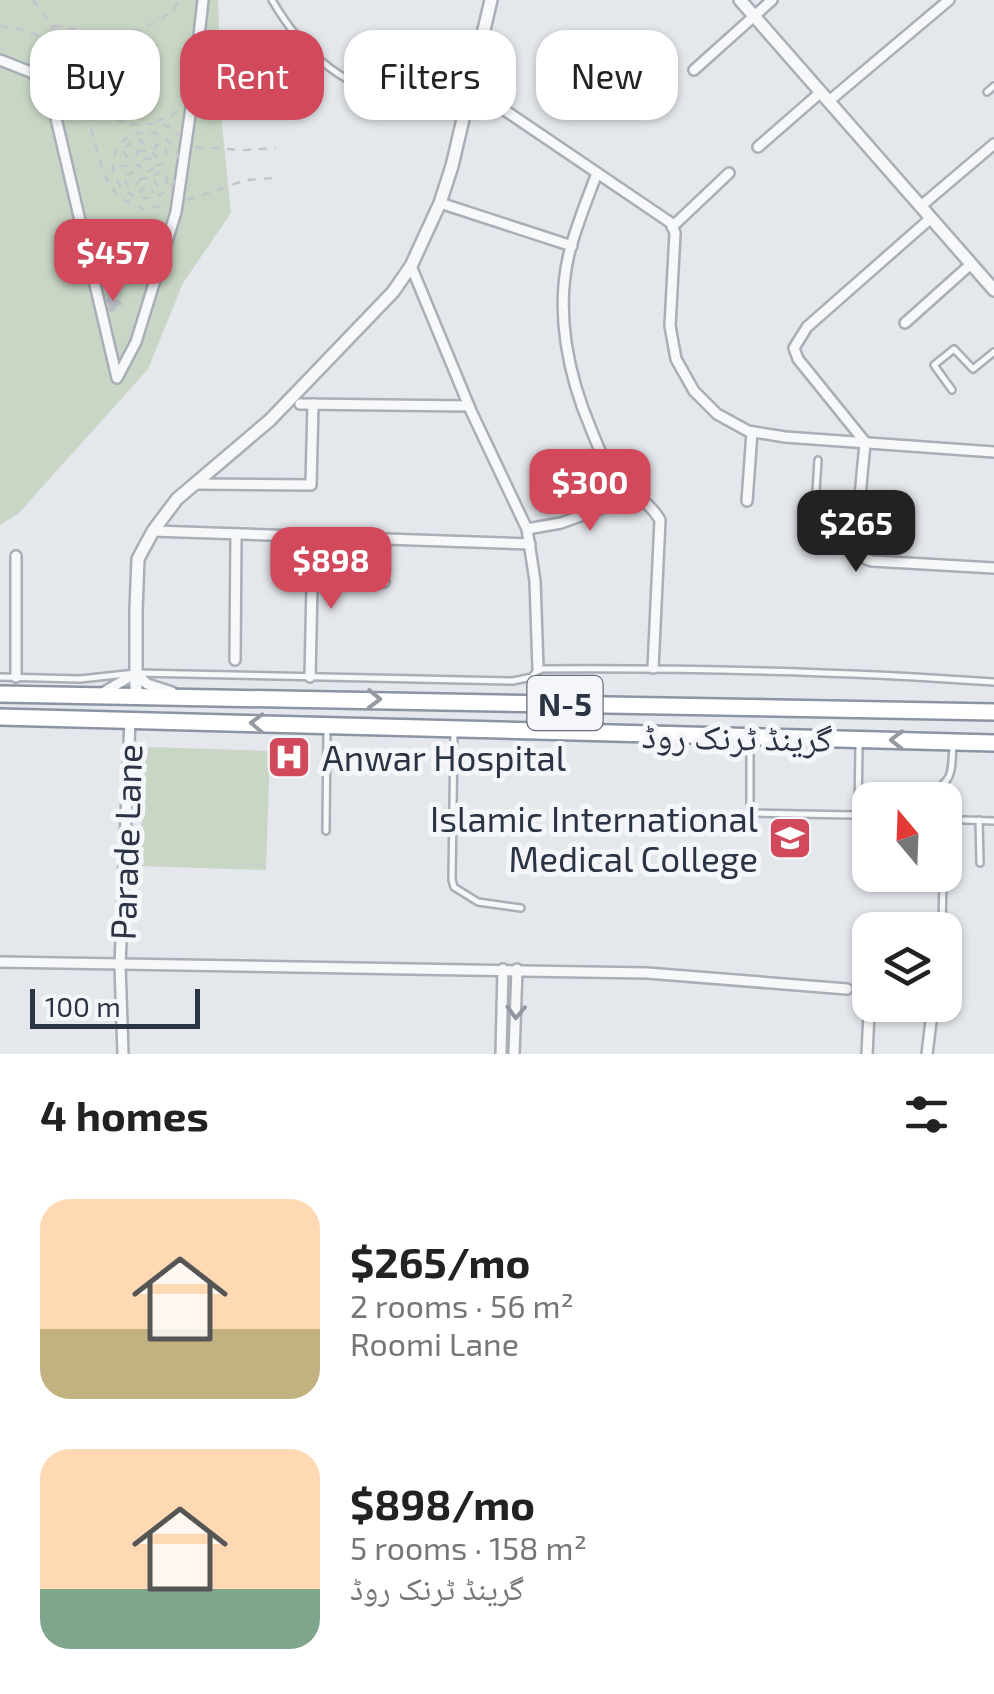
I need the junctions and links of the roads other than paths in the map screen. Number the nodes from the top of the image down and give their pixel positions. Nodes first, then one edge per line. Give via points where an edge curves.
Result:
1 (203, 0) edge
2 (272, 0) edge
3 (491, 0) edge
4 (740, 0) edge
5 (772, 0) edge
6 (949, 0) edge
7 (755, 16) junction
8 (485, 30) edge
9 (0, 60) edge
10 (694, 70) dead end
11 (344, 77) edge
12 (994, 86) edge
13 (988, 92) dead end
14 (825, 96) junction
15 (516, 118) edge
16 (464, 120) edge
17 (994, 144) edge
18 (758, 147) dead end
19 (598, 173) junction
20 (729, 173) dead end
21 (440, 203) junction
22 (921, 206) junction
23 (931, 218) junction
24 (672, 227) junction
25 (572, 246) junction
26 (972, 264) junction
27 (411, 266) junction
28 (994, 290) edge
29 (905, 323) dead end
30 (994, 352) edge
31 (952, 390) dead end
32 (300, 404) dead end
33 (313, 404) junction
34 (470, 406) junction
35 (752, 432) junction
36 (865, 442) junction
37 (994, 452) edge
38 (818, 460) dead end
39 (195, 484) junction
40 (622, 484) junction
41 (746, 502) dead end
42 (860, 518) junction
43 (527, 529) junction
44 (153, 532) junction
45 (236, 534) junction
46 (530, 544) junction
47 (16, 556) dead end
48 (994, 568) edge
49 (384, 582) dead end
50 (235, 660) dead end
51 (654, 668) junction
52 (538, 669) junction
53 (136, 673) junction
54 (0, 677) edge
55 (16, 677) junction
56 (310, 677) junction
57 (994, 682) edge
58 (0, 694) edge
59 (98, 696) junction
60 (185, 696) junction
61 (136, 697) junction
62 (994, 712) edge
63 (0, 717) edge
64 (130, 720) junction
65 (327, 725) junction
66 (454, 728) junction
67 (750, 736) junction
68 (859, 739) junction
69 (953, 741) junction
70 (994, 742) edge
71 (945, 782) edge
72 (964, 820) dead end
73 (979, 820) junction
74 (994, 820) edge
75 (326, 830) dead end
76 (980, 863) dead end
77 (521, 908) dead end
78 (0, 962) edge
79 (120, 964) junction
80 (517, 969) junction
81 (503, 970) junction
82 (847, 989) dead end
83 (869, 1022) edge
84 (931, 1022) edge
85 (123, 1054) edge
86 (501, 1054) edge
87 (514, 1054) edge
88 (867, 1054) edge
89 (927, 1054) edge

1 - 9 street via 177,203 136,342 116,378 52,97 34,73
2 - 11 lane via 289,29
3 - 8 street
4 - 7 street
5 - 7 street
6 - 14 street
7 - 10 street
7 - 14 street
12 - 13 lane
14 - 18 street
14 - 22 street
15 - 19 street
16 - 21 street
17 - 22 street
19 - 24 street
19 - 25 street
20 - 24 street
21 - 25 street
21 - 27 street
22 - 23 street
23 - 26 street
23 - 36 street via 807,327 794,348
24 - 35 street via 670,326 676,358 717,414
25 - 40 street via 564,310 569,368 603,459
26 - 28 street
26 - 29 street
27 - 34 street
27 - 39 street via 270,420
30 - 31 lane via 973,369 954,349 937,360 936,370
32 - 33 street
33 - 34 street
33 - 39 street via 311,485
34 - 43 street
35 - 36 street
35 - 41 street
36 - 37 street
36 - 42 street
38 - 42 lane via 818,512
39 - 44 street
40 - 43 street via 600,509
40 - 51 street via 660,520
42 - 48 street via 863,554 872,561
43 - 46 street
44 - 45 street
44 - 53 street via 138,559
45 - 46 street
45 - 50 street
46 - 52 street
47 - 55 street
49 - 56 street via 312,585
51 - 52 lane
51 - 57 lane
52 - 56 lane via 513,682
53 - 55 lane
53 - 56 lane
53 - 59 street
53 - 60 street via 147,684
53 - 61 street
54 - 55 lane
58 - 59 highway, گرینڈ ٹرنک روڈ / N-5
59 - 61 highway, گرینڈ ٹرنک روڈ / N-5
60 - 61 highway, گرینڈ ٹرنک روڈ / N-5
60 -> 62 highway, گرینڈ ٹرنک روڈ / N-5
63 - 64 highway, گرینڈ ٹرنک روڈ / N-5
65 -> 64 highway, گرینڈ ٹرنک روڈ / N-5
64 - 79 street, Parade Lane
65 - 66 highway, گرینڈ ٹرنک روڈ / N-5
65 - 75 lane
66 - 67 highway, گرینڈ ٹرنک روڈ / N-5
66 - 77 lane via 454,888 478,902
67 - 68 highway, گرینڈ ٹرنک روڈ / N-5
67 - 68 lane via 750,812 756,813 858,812
69 -> 68 highway, گرینڈ ٹرنک روڈ / N-5
69 - 70 highway, گرینڈ ٹرنک روڈ / N-5
69 - 71 lane
72 - 73 lane
73 - 74 lane
73 - 76 lane
78 - 79 street
79 - 81 street
79 - 85 street, Parade Lane
80 - 81 street
80 - 82 street
80 -> 87 street
81 - 86 street
83 - 88 street
84 - 89 street

